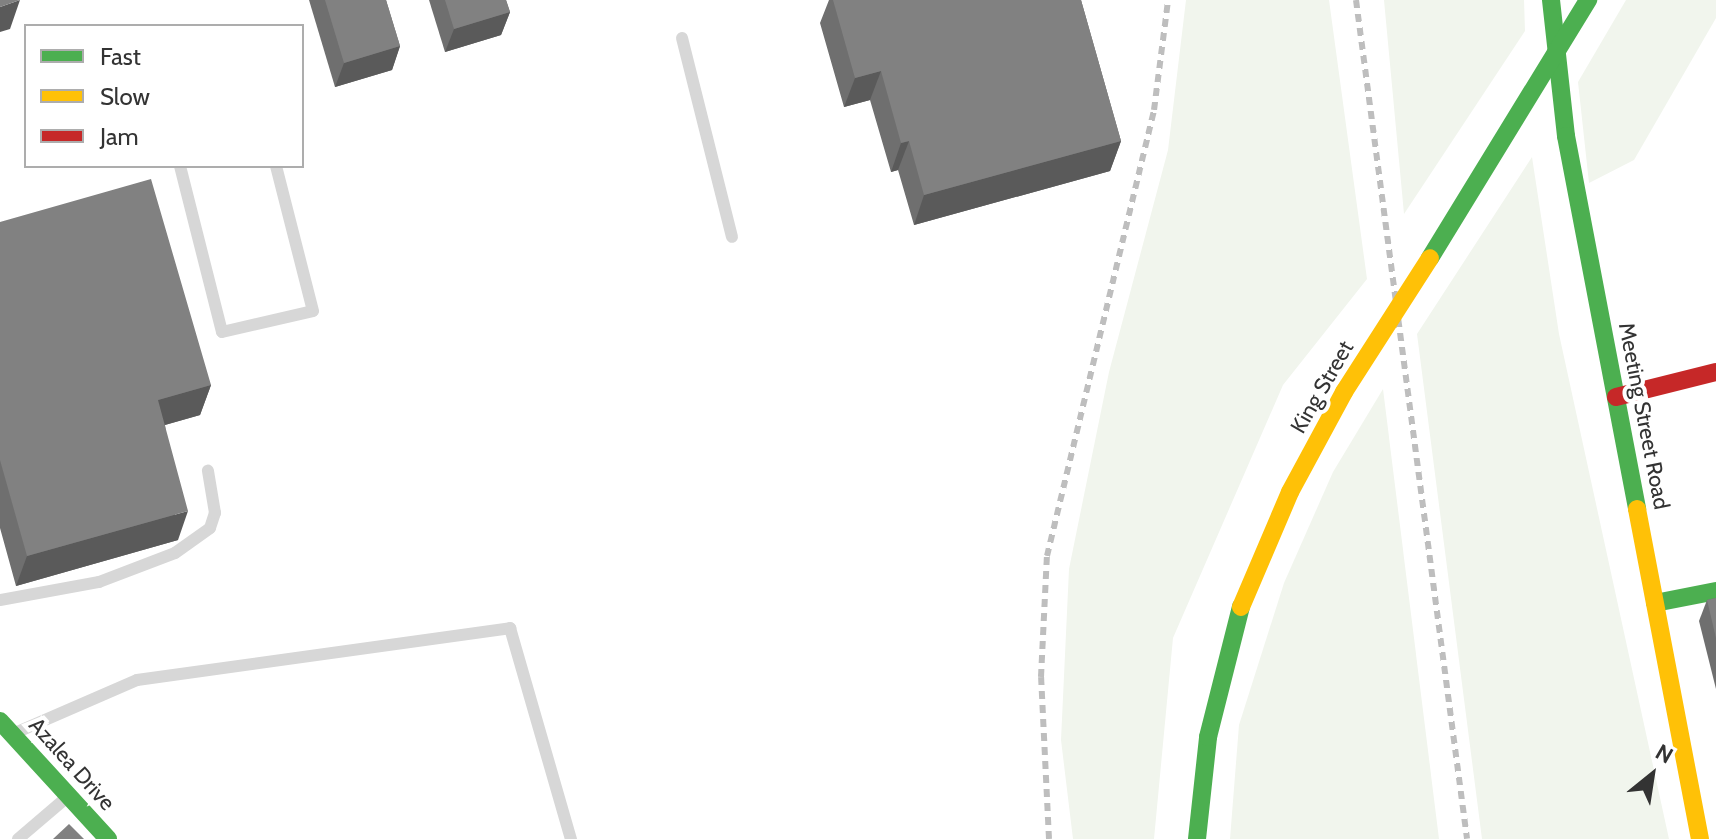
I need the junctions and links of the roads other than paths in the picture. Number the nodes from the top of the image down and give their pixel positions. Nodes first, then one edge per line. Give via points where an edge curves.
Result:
1 (1551, 0) edge
2 (1588, 0) edge
3 (682, 38) dead end
4 (181, 168) edge
5 (277, 168) edge
6 (732, 237) dead end
7 (1716, 372) edge
8 (1616, 397) junction
9 (208, 471) dead end
10 (1716, 591) edge
11 (0, 600) edge
12 (1655, 603) junction
13 (6, 727) edge
14 (69, 795) junction
15 (18, 839) edge
16 (108, 839) edge
17 (571, 839) edge
18 (1197, 839) edge
19 (1700, 839) edge

1 - 8 street, Meeting Street Road via 1566,136
2 - 18 street, King Street, bridge via 1510,133 1344,392 1290,492 1241,607 1208,737
3 - 6 lane
4 - 5 lane via 222,332 313,311
7 - 8 street
8 - 12 street, Meeting Street Road
9 - 11 lane via 215,513 210,528 175,553 99,582
10 - 12 street
12 - 19 street, Meeting Street Road
13 - 14 street, Azalea Drive
13 - 17 lane via 137,680 510,628
14 - 15 lane
14 - 16 street, Azalea Drive

